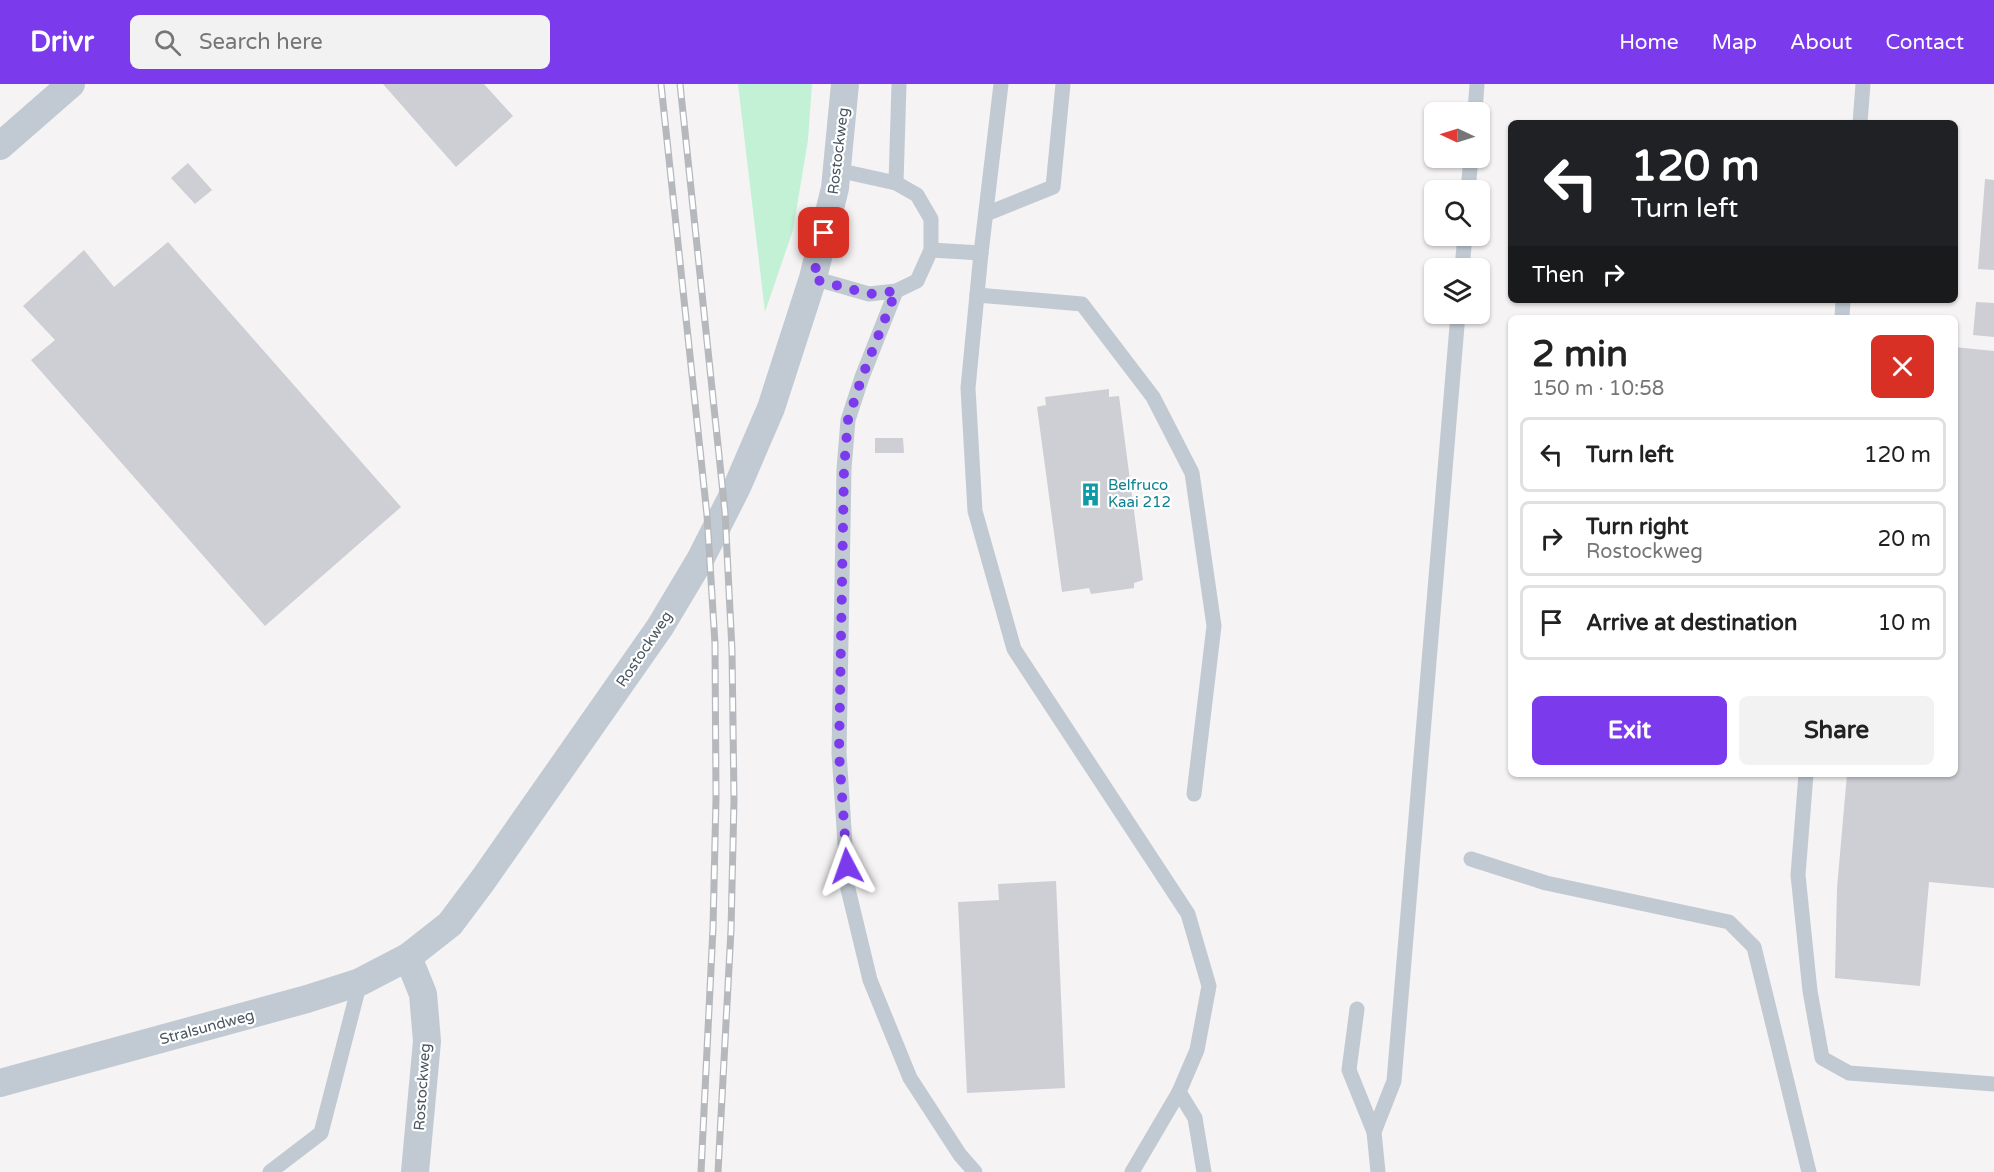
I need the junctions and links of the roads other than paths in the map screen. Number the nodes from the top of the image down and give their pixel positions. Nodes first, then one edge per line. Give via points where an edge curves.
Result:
1 (71, 84) edge
2 (845, 84) edge
3 (899, 84) edge
4 (1001, 84) edge
5 (1063, 84) edge
6 (1477, 84) edge
7 (1863, 84) edge
8 (1476, 102) edge
9 (1860, 120) edge
10 (0, 146) edge
11 (837, 170) junction
12 (896, 183) junction
13 (986, 214) junction
14 (931, 250) junction
15 (981, 253) junction
16 (813, 279) junction
17 (896, 291) junction
18 (977, 296) junction
19 (1457, 324) edge
20 (1806, 777) edge
21 (1194, 794) dead end
22 (1471, 859) dead end
23 (408, 957) junction
24 (360, 982) junction
25 (1357, 1009) dead end
26 (0, 1083) edge
27 (1994, 1084) edge
28 (1179, 1092) junction
29 (1374, 1132) junction
30 (270, 1172) edge
31 (416, 1172) edge
32 (975, 1172) edge
33 (1132, 1172) edge
34 (1204, 1172) edge
35 (1378, 1172) edge
36 (1809, 1172) edge

1 - 10 street
2 - 11 street, Rostockweg
3 - 12 lane
4 - 13 lane
5 - 13 lane via 1053,187
6 - 8 lane
7 - 9 lane
11 - 12 lane
11 - 16 street, Rostockweg
12 - 14 lane via 917,195 931,219
13 - 15 lane
14 - 15 lane
14 - 17 lane via 917,281
15 - 18 lane
16 - 17 lane via 869,294
16 - 23 street, Rostockweg via 771,408 749,461 682,591 483,880 450,924
17 - 32 lane via 848,420 844,469 839,753 848,889 870,980 910,1078
18 - 21 lane via 1082,304 1153,397 1192,473 1214,626
18 - 28 lane via 968,388 975,511 1014,649 1188,914 1209,986 1197,1050
19 - 29 lane via 1394,1081
20 - 27 lane via 1797,875 1822,1059 1849,1073
22 - 36 lane via 1546,883 1729,922 1754,947
23 - 24 street, Stralsundweg
23 - 31 street, Rostockweg via 423,994 427,1041
24 - 26 street, Stralsundweg
24 - 30 lane via 321,1133
25 - 29 lane via 1349,1070
28 - 33 lane
28 - 34 lane via 1195,1118
29 - 35 lane

